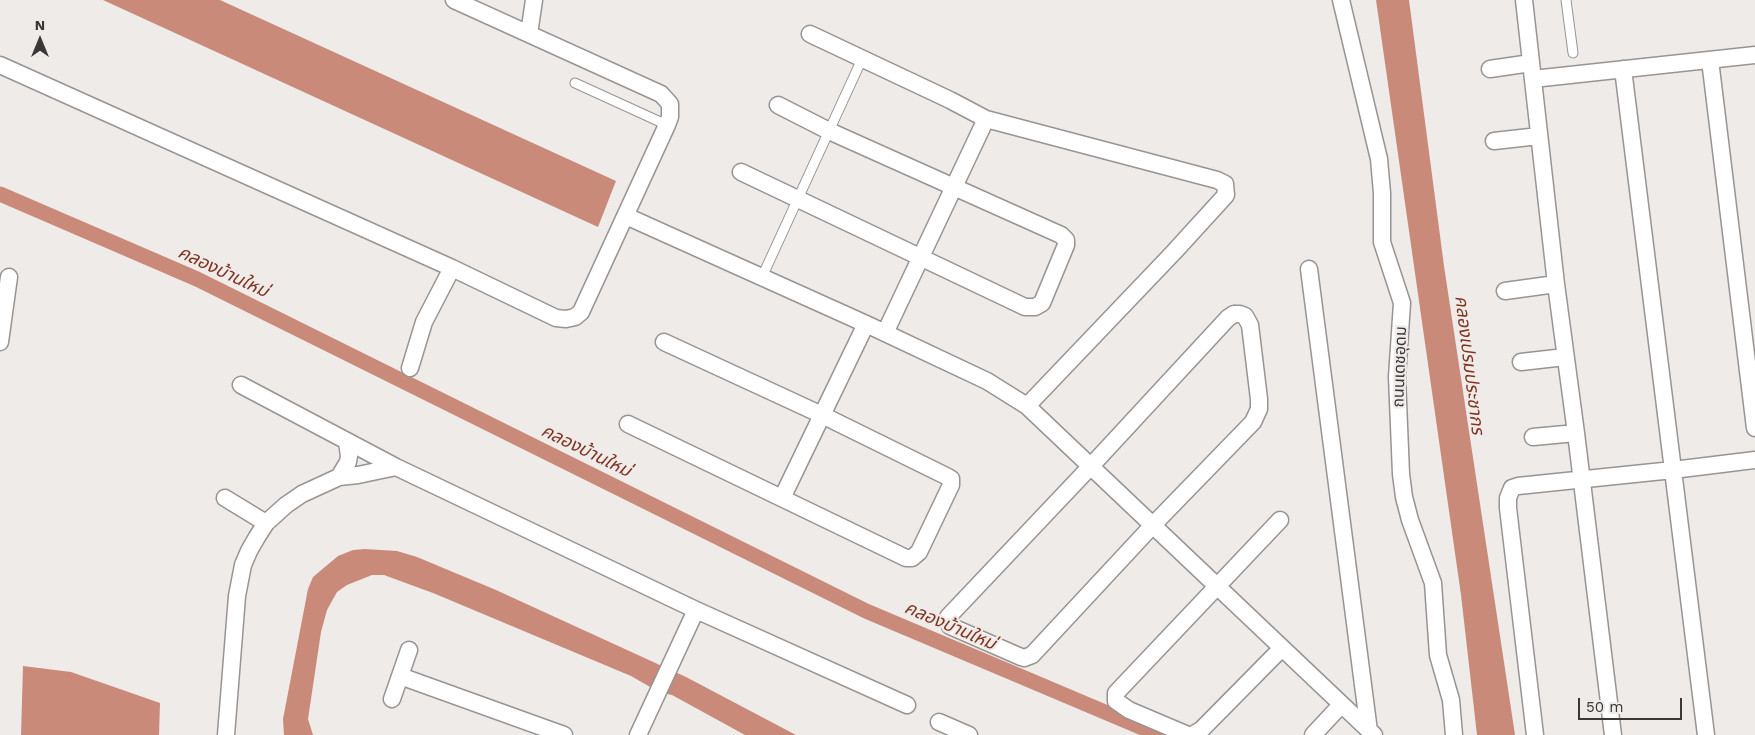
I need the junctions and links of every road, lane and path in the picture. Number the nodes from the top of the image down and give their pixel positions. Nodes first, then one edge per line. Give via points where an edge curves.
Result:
1 (454, 0) edge
2 (534, 0) edge
3 (1341, 0) edge
4 (1524, 0) edge
5 (1566, 0) edge
6 (529, 34) junction
7 (810, 34) dead end
8 (1573, 53) dead end
9 (1755, 55) edge
10 (862, 59) junction
11 (1710, 60) junction
12 (1531, 63) junction
13 (0, 65) edge
14 (1490, 68) dead end
15 (1623, 69) junction
16 (1533, 79) junction
17 (575, 83) dead end
18 (778, 105) dead end
19 (986, 119) junction
20 (667, 125) junction
21 (829, 131) junction
22 (1539, 136) junction
23 (1494, 142) dead end
24 (742, 172) dead end
25 (954, 188) junction
26 (798, 200) junction
27 (626, 216) junction
28 (922, 257) junction
29 (452, 268) junction
30 (1310, 269) dead end
31 (9, 277) dead end
32 (762, 277) junction
33 (1556, 284) junction
34 (1505, 291) dead end
35 (866, 324) junction
36 (886, 333) junction
37 (0, 342) edge
38 (664, 342) dead end
39 (1565, 357) junction
40 (1521, 362) dead end
41 (410, 368) dead end
42 (241, 385) dead end
43 (1028, 406) junction
44 (822, 415) junction
45 (628, 424) dead end
46 (1755, 428) edge
47 (1576, 433) junction
48 (1533, 437) dead end
49 (347, 442) junction
50 (1755, 460) edge
51 (1091, 466) junction
52 (396, 467) junction
53 (1674, 470) junction
54 (339, 477) junction
55 (1581, 480) junction
56 (225, 498) dead end
57 (782, 498) junction
58 (1280, 520) dead end
59 (266, 523) junction
60 (1153, 525) junction
61 (1217, 587) junction
62 (696, 610) junction
63 (1282, 648) junction
64 (409, 650) dead end
65 (400, 676) junction
66 (392, 699) dead end
67 (906, 705) dead end
68 (1341, 705) junction
69 (938, 722) dead end
70 (1371, 733) edge
71 (226, 735) edge
72 (564, 735) edge
73 (638, 735) edge
74 (969, 735) edge
75 (1188, 735) edge
76 (1192, 735) edge
77 (1313, 735) edge
78 (1454, 735) edge
79 (1535, 735) edge
80 (1613, 735) edge
81 (1706, 735) edge

1 - 6 street
2 - 6 street
3 - 78 street, ถนนเดชอุดม via 1380,170 1382,242 1402,303 1397,377 1403,489 1410,520 1433,583 1438,655 1451,700
4 - 12 street
5 - 8 lane
6 - 20 street via 661,94 670,104
7 - 10 street
9 - 11 street
10 - 19 street
10 - 21 lane
11 - 15 street
11 - 46 street
12 - 14 street
12 - 16 street
13 - 29 street
15 - 16 street
15 - 53 street
16 - 22 street
17 - 20 lane
18 - 21 street
19 - 25 street
19 - 43 street via 1217,180 1225,184 1227,190 1174,252
20 - 27 street
21 - 25 street
21 - 26 lane
22 - 23 street
22 - 33 street
24 - 26 street
25 - 28 street
25 - 28 street via 1064,238 1066,245 1042,303 1035,308 1025,306
26 - 28 street
26 - 32 lane
27 - 29 street via 581,312 575,317 556,318
27 - 32 street
28 - 36 street
29 - 41 street via 424,322
30 - 70 street
31 - 37 street
32 - 35 street
33 - 34 street
33 - 39 street
35 - 36 street
35 - 44 street
36 - 43 street via 987,381
38 - 44 street
39 - 40 street
39 - 47 street
42 - 49 street
43 - 51 street
44 - 57 street
44 - 57 street via 951,480 919,552 912,558 906,558
45 - 57 street
47 - 48 street
47 - 55 street
49 - 52 street
49 - 54 street via 348,462
50 - 53 street
51 - 60 street
51 - 60 street via 1228,318 1244,316 1250,325 1258,415
51 - 60 street via 948,617 950,626 1020,657 1032,655
52 - 54 street
52 - 62 street
53 - 55 street
53 - 81 street
54 - 59 street via 302,494
55 - 79 street via 1518,486 1512,488 1508,498
55 - 80 street
56 - 59 street
58 - 61 street
59 - 71 street via 243,565
60 - 61 street
61 - 63 street
61 - 75 street via 1116,693 1116,701 1129,710
62 - 67 street
62 - 73 street
63 - 68 street
63 - 76 street via 1201,730
64 - 65 street
65 - 66 street
65 - 72 street
68 - 70 street
68 - 77 street
69 - 74 street

